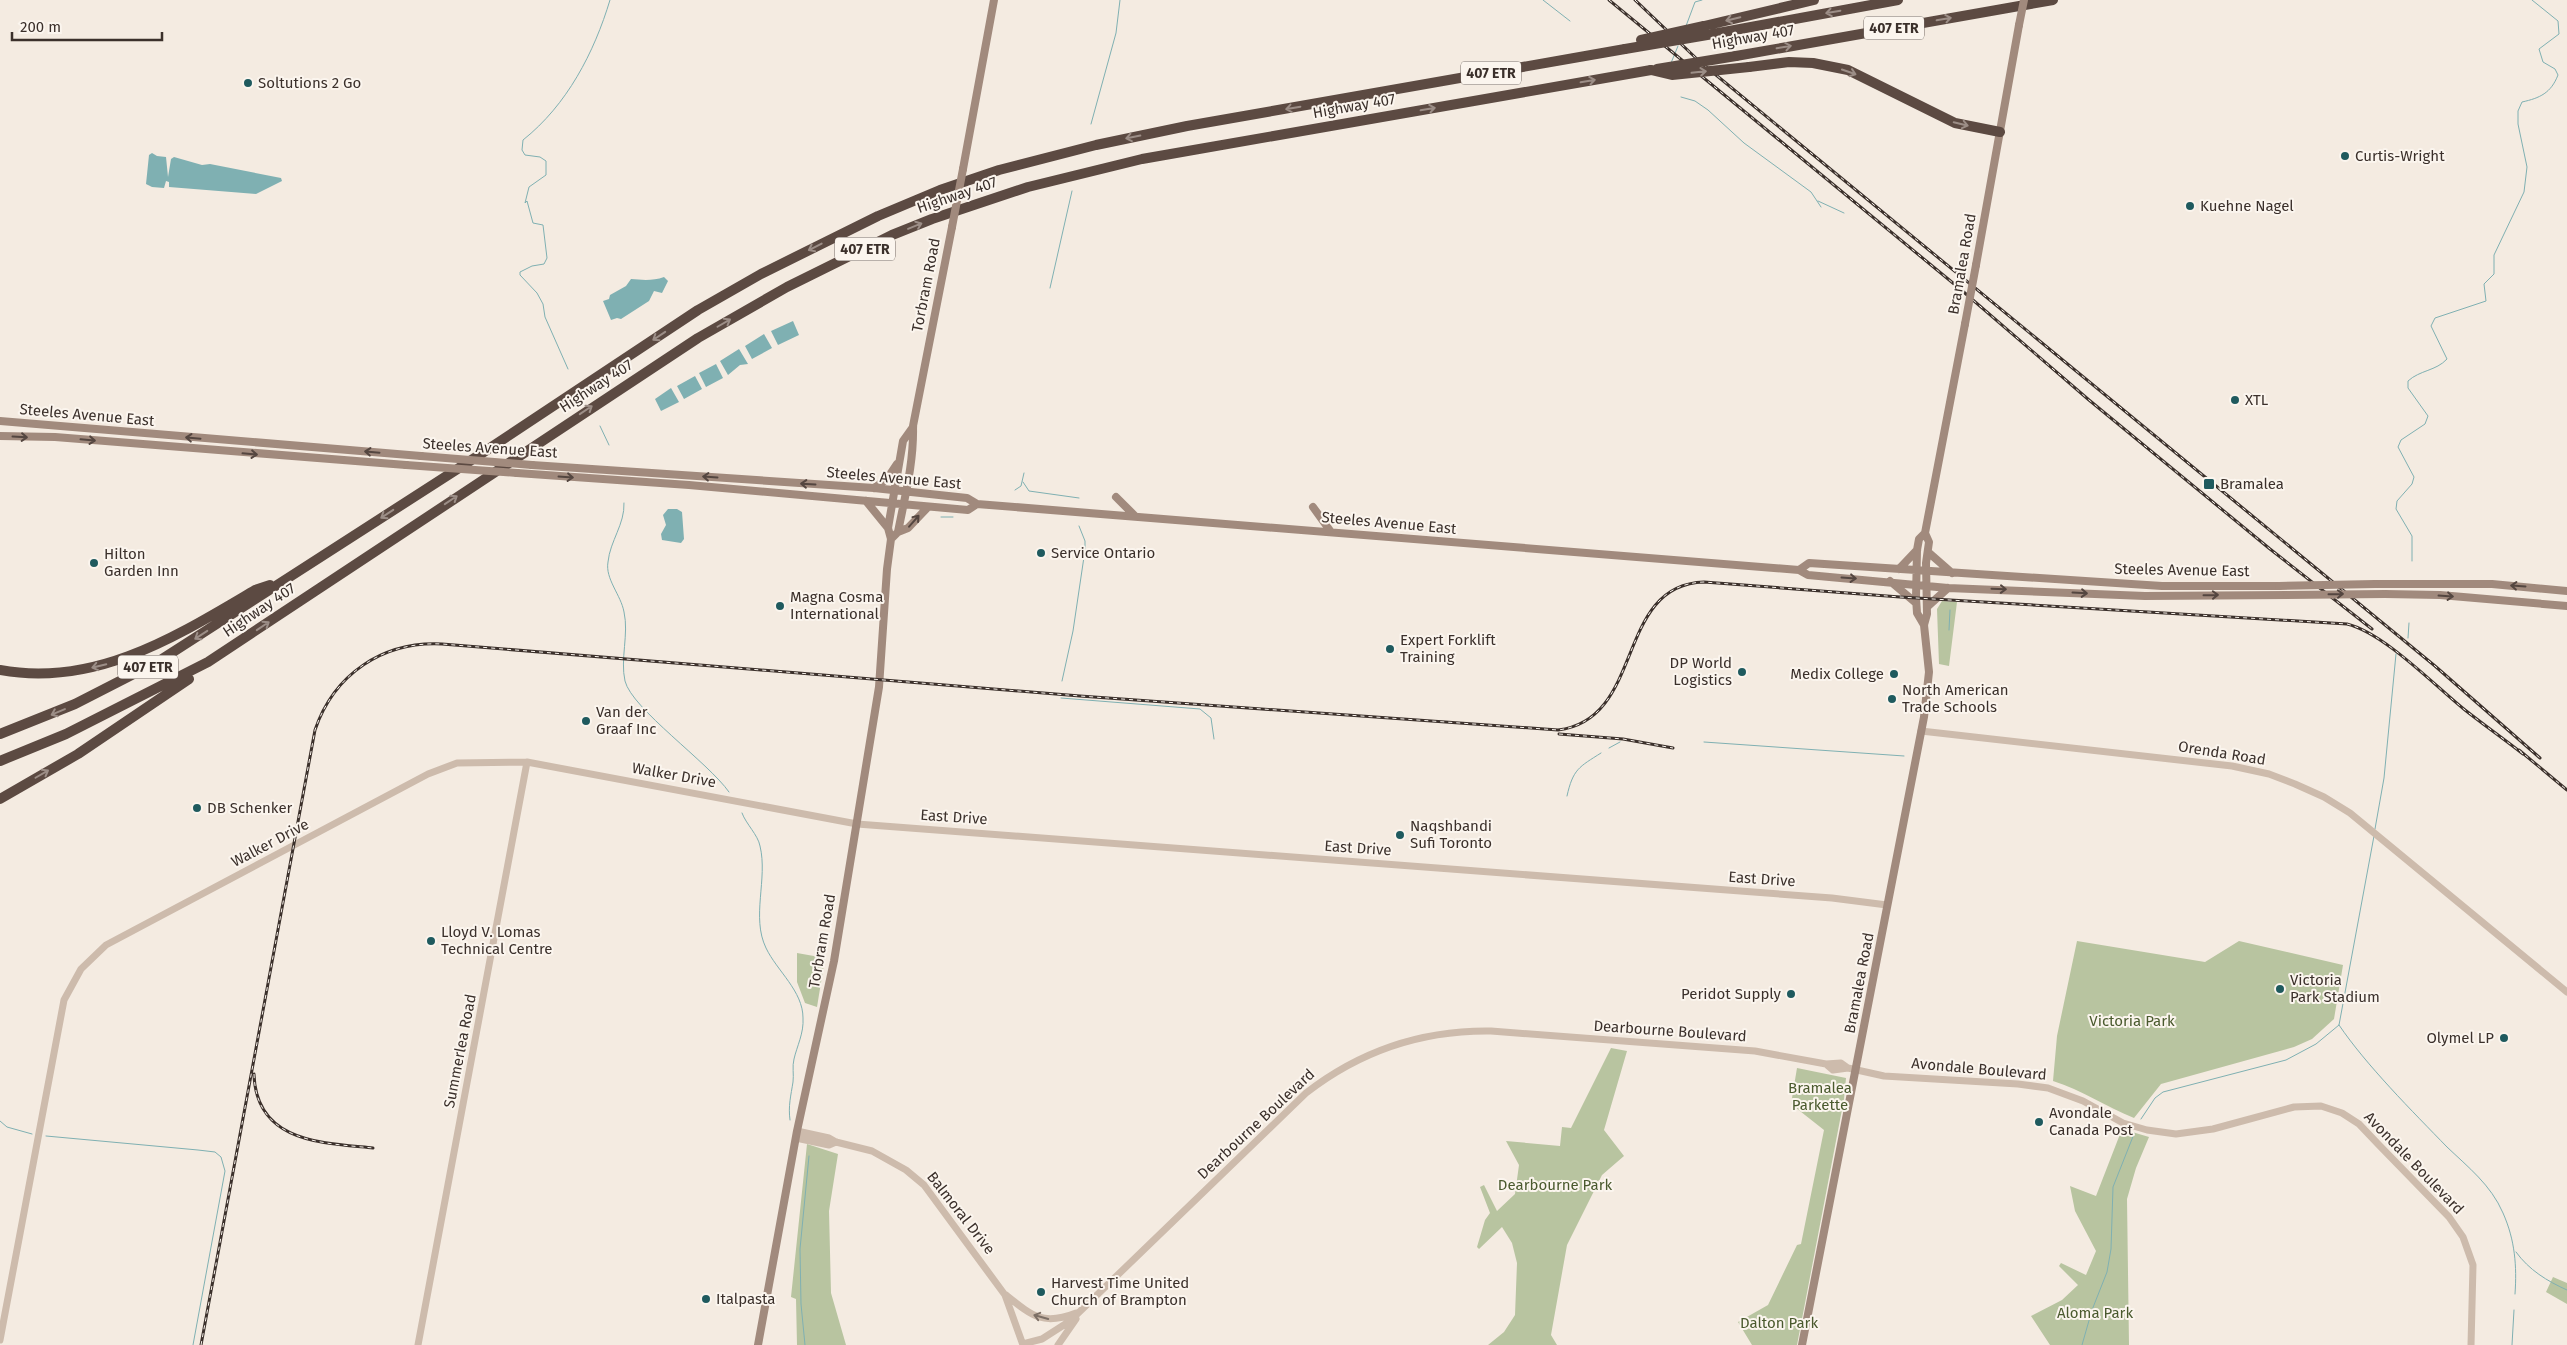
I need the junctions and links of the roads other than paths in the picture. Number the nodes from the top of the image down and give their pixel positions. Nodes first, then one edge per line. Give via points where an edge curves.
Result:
1 (994, 0) edge
2 (1814, 0) edge
3 (1898, 0) edge
4 (2024, 0) edge
5 (2053, 0) edge
6 (1625, 49) junction
7 (1651, 70) junction
8 (2000, 132) junction
9 (0, 421) edge
10 (912, 427) junction
11 (0, 436) edge
12 (900, 458) junction
13 (874, 488) junction
14 (895, 490) junction
15 (906, 492) junction
16 (1116, 496) dead end
17 (866, 501) junction
18 (892, 504) junction
19 (904, 504) junction
20 (977, 504) junction
21 (928, 507) junction
22 (1313, 507) dead end
23 (1135, 516) junction
24 (888, 528) junction
25 (898, 532) junction
26 (1331, 532) junction
27 (1925, 533) junction
28 (891, 539) junction
29 (1917, 550) junction
30 (1928, 552) junction
31 (1899, 569) junction
32 (1799, 570) junction
33 (1916, 570) junction
34 (1926, 571) junction
35 (1952, 573) junction
36 (285, 579) junction
37 (1890, 581) junction
38 (1916, 584) junction
39 (1926, 585) junction
40 (2162, 586) junction
41 (1948, 588) junction
42 (2567, 590) edge
43 (2162, 596) junction
44 (1916, 603) junction
45 (1927, 606) junction
46 (2567, 606) edge
47 (1924, 625) junction
48 (208, 662) junction
49 (0, 670) edge
50 (1921, 731) junction
51 (0, 734) edge
52 (0, 761) edge
53 (527, 762) junction
54 (0, 799) edge
55 (856, 824) junction
56 (1887, 905) junction
57 (2567, 992) edge
58 (1852, 1069) junction
59 (796, 1135) junction
60 (1005, 1295) junction
61 (1082, 1311) junction
62 (0, 1340) edge
63 (418, 1345) edge
64 (758, 1345) edge
65 (1023, 1345) edge
66 (1058, 1345) edge
67 (1802, 1345) edge
68 (2471, 1345) edge

1 - 10 main road, Torbram Road, bridge
2 -> 6 highway, bridge via 1636,41
3 -> 6 highway, Highway 407 / 407 ETR, bridge
4 - 8 main road, Bramalea Road, bridge
7 -> 5 highway, Highway 407 / 407 ETR, bridge
6 -> 36 highway, Highway 407 / 407 ETR via 1188,126 999,170 940,190 841,233 698,310
7 -> 8 highway, bridge via 1672,75 1789,62 1814,63 1848,70 1955,123
48 -> 7 highway, Highway 407 / 407 ETR via 698,338 786,287 900,232 1028,188 1142,159
8 - 27 main road, Bramalea Road, bridge
13 -> 9 main road, Steeles Avenue East, bridge via 532,465
10 - 12 main road, Torbram Road via 903,442
10 - 15 main road, Torbram Road via 914,448
11 -> 17 main road, Steeles Avenue East, bridge via 55,437
12 - 13 main road via 893,472
12 - 14 main road, Torbram Road
13 - 14 main road, Steeles Avenue East
14 - 15 main road, Steeles Avenue East
14 - 18 main road, Torbram Road
15 - 19 main road, Torbram Road
15 - 20 main road, Steeles Avenue East via 967,498
16 - 23 main road
17 - 18 main road, Steeles Avenue East
17 - 24 main road
18 - 19 main road, Steeles Avenue East
18 - 24 main road, Torbram Road
19 - 21 main road, Steeles Avenue East
19 - 25 main road, Torbram Road
20 - 21 main road, Steeles Avenue East via 968,510
20 - 23 main road, Steeles Avenue East
25 -> 21 main road via 908,528
22 - 26 main road
23 - 26 main road, Steeles Avenue East
24 - 28 main road, Torbram Road
25 - 28 main road
26 - 32 main road, Steeles Avenue East
27 - 29 main road, Bramalea Road via 1918,539
27 - 30 main road, Bramalea Road via 1929,542
28 - 55 main road, Torbram Road via 879,687
29 - 31 main road
29 - 33 main road, Bramalea Road
30 - 34 main road, Bramalea Road
30 - 35 main road
31 - 32 main road, Steeles Avenue East via 1809,563
31 - 33 main road, Steeles Avenue East
32 -> 37 main road, Steeles Avenue East via 1808,575
33 - 34 main road, Steeles Avenue East
33 - 38 main road, Bramalea Road
34 - 35 main road, Steeles Avenue East
34 - 39 main road, Bramalea Road
35 - 40 main road, Steeles Avenue East
36 -> 49 highway via 255,590 150,648 106,664 42,674
36 -> 51 highway, Highway 407 / 407 ETR via 159,661 75,704
37 - 38 main road, Steeles Avenue East
37 - 44 main road
38 - 39 main road, Steeles Avenue East
38 - 44 main road, Bramalea Road
39 - 41 main road, Steeles Avenue East
39 - 45 main road, Bramalea Road
42 -> 40 main road, Steeles Avenue East, bridge via 2492,584
40 - 43 main road
41 -> 43 main road, Steeles Avenue East
41 - 45 main road
43 -> 46 main road, Steeles Avenue East, bridge via 2440,595
44 - 47 main road, Bramalea Road
45 - 47 main road, Bramalea Road
47 - 50 main road, Bramalea Road via 1929,672
48 - 52 highway, Highway 407 / 407 ETR via 66,734
54 -> 48 highway via 92,745 194,676
50 - 56 main road, Bramalea Road
50 - 57 street, Orenda Road via 2237,767 2295,784 2324,797 2368,827
53 - 55 street, Walker Drive
53 - 62 street, Walker Drive via 457,763 428,774 106,945 86,963 64,1000
53 - 63 street, Summerlea Road
55 - 56 street, East Drive via 1832,898
55 - 59 main road, Torbram Road via 834,962
56 - 58 main road, Bramalea Road
58 - 61 street, Dearbourne Boulevard via 1833,1070 1826,1064 1755,1051 1491,1032 1447,1033 1399,1043 1349,1064 1306,1093
58 - 67 main road, Bramalea Road
58 - 68 street, Avondale Boulevard via 1884,1076 2048,1088 2083,1101 2123,1123 2176,1134 2214,1129 2294,1107 2321,1106 2342,1113 2359,1124 2449,1217 2463,1237 2473,1265
59 - 60 street, Balmoral Drive via 828,1145 836,1142 872,1151 891,1160 924,1185
59 - 64 main road, Torbram Road
61 -> 60 street via 1059,1319 1039,1318
60 - 65 street, Balmoral Drive
61 - 65 street, Dearbourne Boulevard via 1049,1335
61 - 66 street

